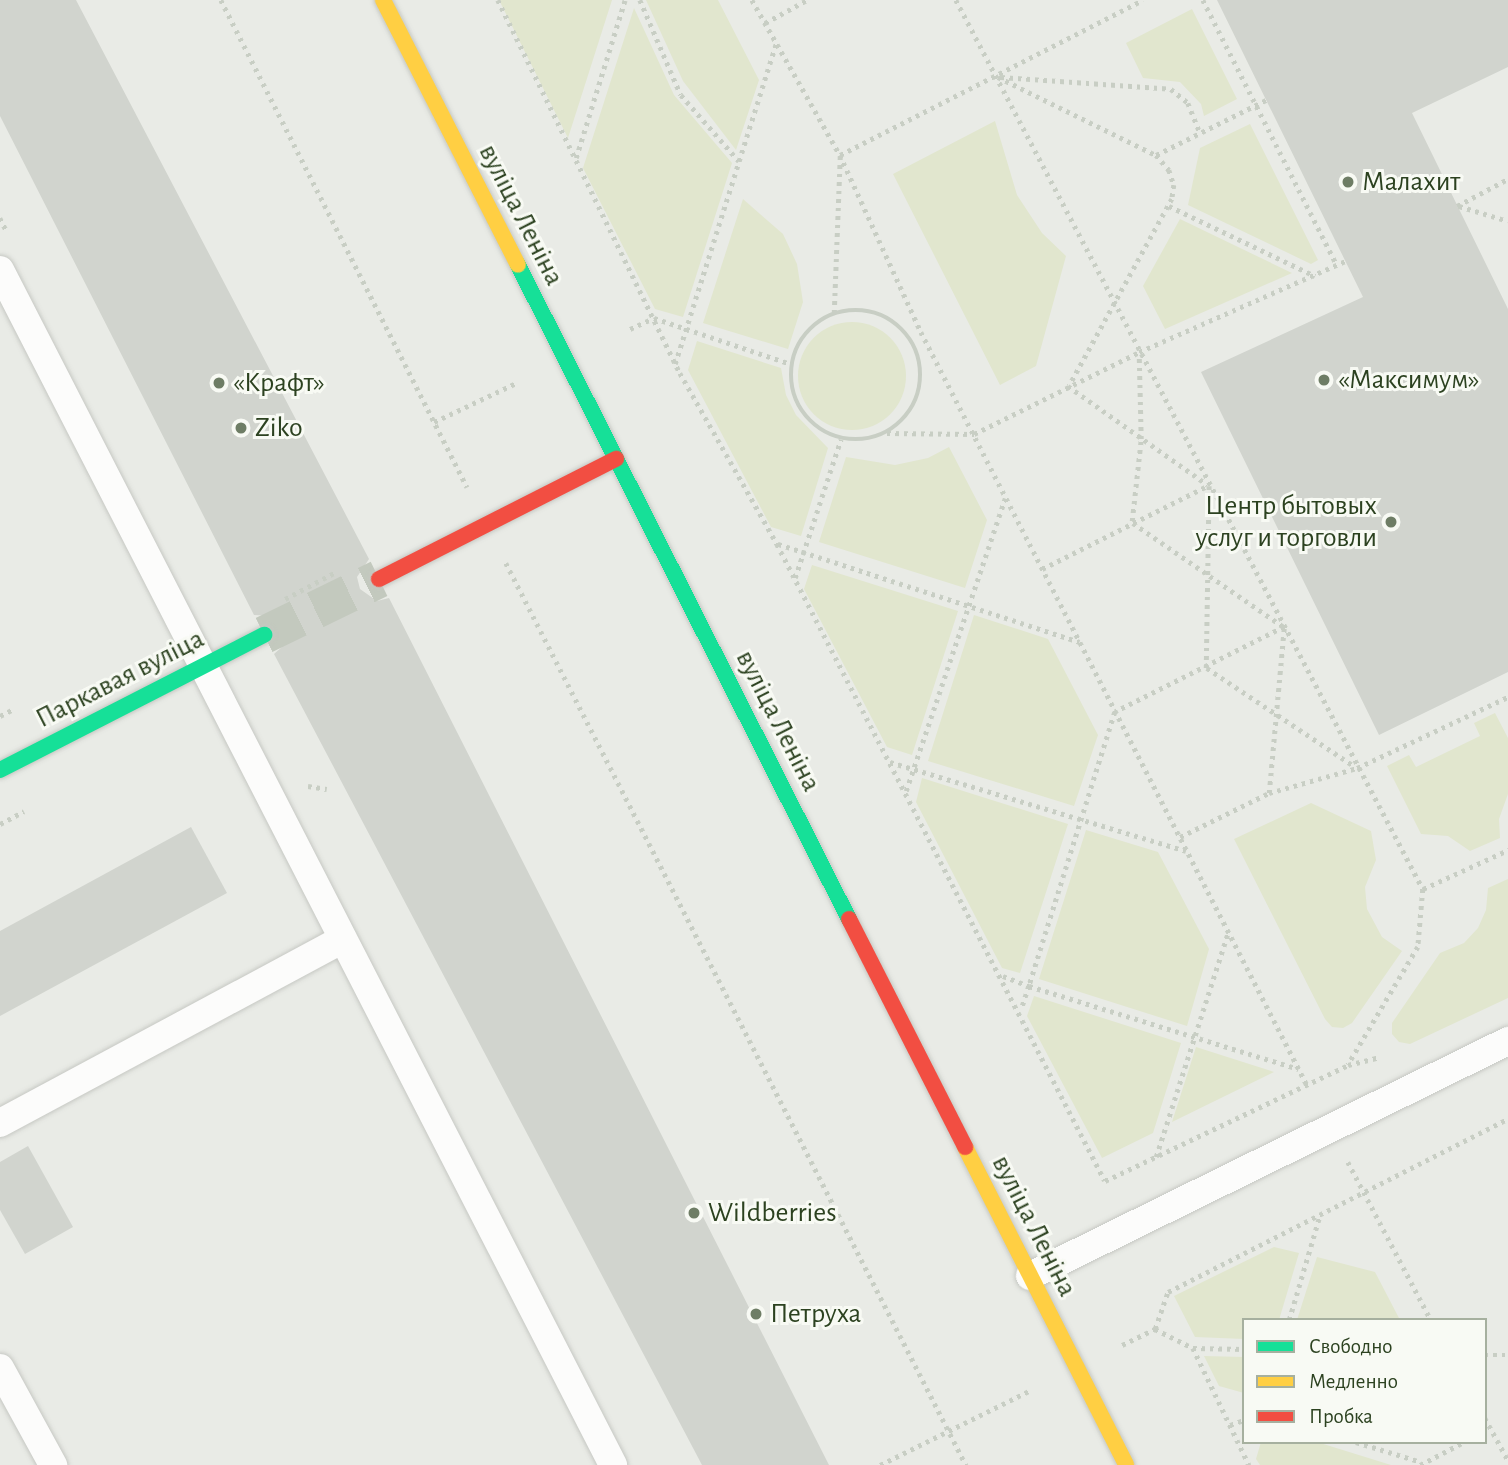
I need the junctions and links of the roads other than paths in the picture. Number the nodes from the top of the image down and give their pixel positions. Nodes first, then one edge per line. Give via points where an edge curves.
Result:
1 (383, 0) edge
2 (0, 270) edge
3 (615, 459) junction
4 (379, 579) tunnel mouth
5 (264, 635) tunnel mouth
6 (203, 666) junction
7 (2, 763) edge
8 (343, 939) junction
9 (1508, 1041) edge
10 (0, 1123) edge
11 (1030, 1276) junction
12 (0, 1368) edge
13 (53, 1465) edge
14 (613, 1465) edge
15 (1126, 1465) edge

1 - 3 main road, вуліца Леніна
2 - 6 lane
3 - 4 main road
3 - 11 main road, вуліца Леніна
5 - 6 main road, Паркавая вуліца
6 - 7 main road, Паркавая вуліца
6 - 8 lane
8 - 10 lane
8 - 14 lane
9 - 11 lane
11 - 15 main road, вуліца Леніна
12 - 13 lane

